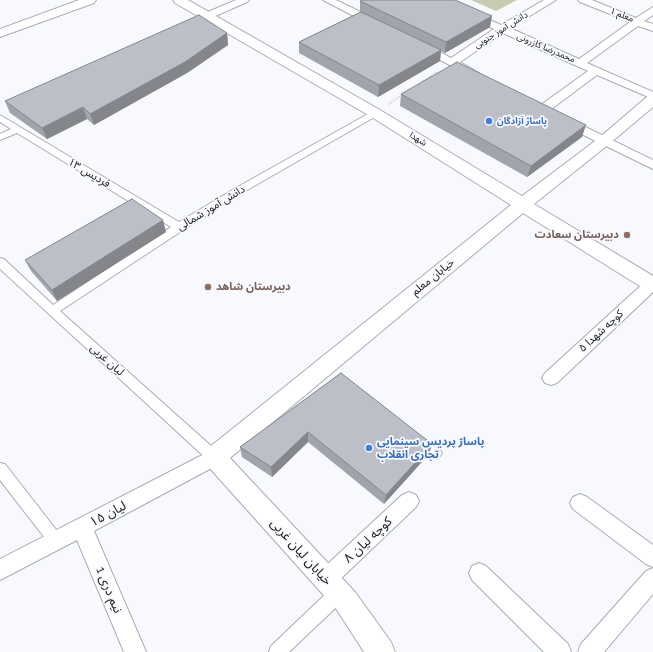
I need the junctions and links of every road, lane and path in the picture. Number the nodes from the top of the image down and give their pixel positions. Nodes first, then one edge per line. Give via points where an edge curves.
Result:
1 (90, 0) edge
2 (179, 0) edge
3 (244, 0) edge
4 (328, 0) edge
5 (438, 0) edge
6 (551, 0) edge
7 (583, 0) edge
8 (653, 10) edge
9 (207, 16) junction
10 (638, 21) junction
11 (383, 28) edge
12 (501, 28) junction
13 (653, 28) edge
14 (0, 33) edge
15 (411, 41) edge
16 (452, 62) junction
17 (580, 63) junction
18 (596, 71) junction
19 (480, 76) edge
20 (410, 90) edge
21 (403, 94) edge
22 (653, 96) edge
23 (653, 99) edge
24 (376, 113) junction
25 (0, 118) edge
26 (18, 129) junction
27 (0, 137) edge
28 (604, 141) junction
29 (653, 165) edge
30 (523, 204) junction
31 (179, 227) junction
32 (3, 269) edge
33 (652, 284) edge
34 (52, 311) junction
35 (551, 378) dead end
36 (418, 439) edge
37 (437, 453) dead end
38 (214, 457) junction
39 (0, 469) edge
40 (409, 501) dead end
41 (580, 503) dead end
42 (82, 527) junction
43 (56, 541) junction
44 (653, 557) edge
45 (0, 570) edge
46 (479, 573) dead end
47 (653, 578) edge
48 (333, 586) junction
49 (135, 652) edge
50 (277, 652) edge
51 (381, 652) edge
52 (560, 652) edge
53 (589, 652) edge

1 - 14 street
2 - 9 street, شهدا
3 - 9 street
4 - 11 street
5 - 12 street, محمدرضا کازرونی
6 - 12 street, دانش آموز جنوبی
7 - 10 street, معلم ۱
8 - 10 street
9 - 24 street, شهدا via 220,28
10 - 13 street, معلم ۱
10 - 17 street
12 - 16 street, دانش آموز جنوبی
12 - 17 street, محمدرضا کازرونی
15 - 16 street
16 - 19 street
16 - 20 path
17 - 18 street, محمدرضا کازرونی
18 - 22 street, محمدرضا کازرونی
18 - 28 street via 539,108
21 - 24 path
23 - 28 street, خیابان معلم
24 - 30 street, شهدا
24 - 31 street, دانش آموز شمالی
25 - 26 street, فردیس ۱۳
26 - 27 street
26 - 31 street, فردیس ۱۳
28 - 29 street
28 - 30 street, خیابان معلم
30 - 33 street, شهدا
30 - 38 street, خیابان معلم via 326,369
31 - 34 street, دانش آموز شمالی
32 - 34 street, لیان غربی
33 - 35 street, کوچه شهدا ۵
34 - 38 street, لیان غربی
36 - 37 lane
38 - 42 street, لیان ۱۵
38 - 48 street, خیابان لیان غربی
39 - 43 street
40 - 48 street, کوچه لیان ۸
41 - 44 street
42 - 43 street, لیان ۱۵
42 - 49 street, نیم دری 1
43 - 45 street, لیان ۱۵
46 - 52 street
47 - 53 street
48 - 50 street
48 - 51 street, خیابان لیان غربی

